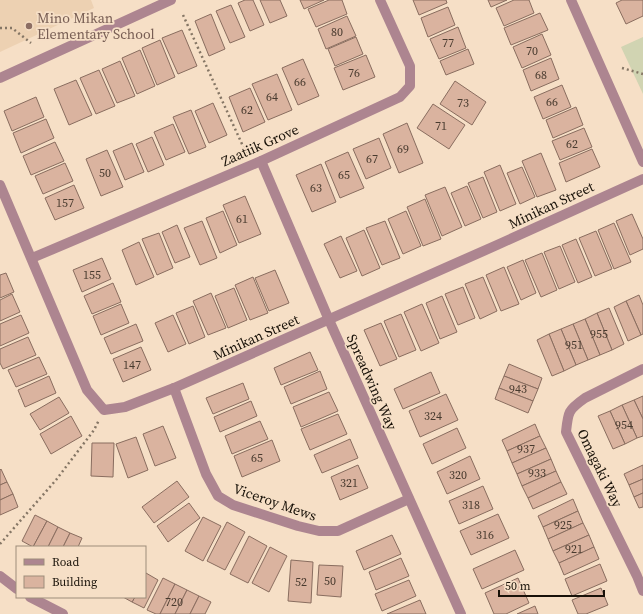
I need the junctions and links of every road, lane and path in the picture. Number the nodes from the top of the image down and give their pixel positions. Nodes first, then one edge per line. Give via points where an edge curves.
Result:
1 (171, 0) edge
2 (380, 0) edge
3 (571, 0) edge
4 (183, 15) dead end
5 (0, 28) edge
6 (31, 43) dead end
7 (622, 68) dead end
8 (643, 74) edge
9 (0, 78) edge
10 (643, 162) edge
11 (256, 163) junction
12 (643, 179) edge
13 (0, 185) edge
14 (32, 258) junction
15 (329, 320) junction
16 (643, 369) edge
17 (174, 388) junction
18 (104, 410) junction
19 (410, 499) junction
20 (0, 544) edge
21 (0, 576) edge
22 (16, 588) edge
23 (643, 592) edge
24 (32, 598) edge
25 (63, 614) edge
26 (461, 614) edge

1 - 9 street
2 - 11 street, Zaatiik Grove via 410,66 410,86 400,97
3 - 10 street
4 - 11 path
5 - 6 path via 12,28
7 - 8 path
11 - 14 street, Zaatiik Grove
11 - 15 street, Spreadwing Way
12 - 15 street, Minikan Street
13 - 14 street
14 - 18 street via 87,390
15 - 17 street, Minikan Street
15 - 19 street, Spreadwing Way
16 - 23 street, Omagaki Way via 576,404 569,412 566,432
17 - 18 street, Minikan Street via 125,408
17 - 19 street, Viceroy Mews via 206,474 218,496 233,505 312,530 338,531
18 - 20 path via 94,430 56,480
19 - 26 street, Spreadwing Way
21 - 22 street
24 - 25 street

